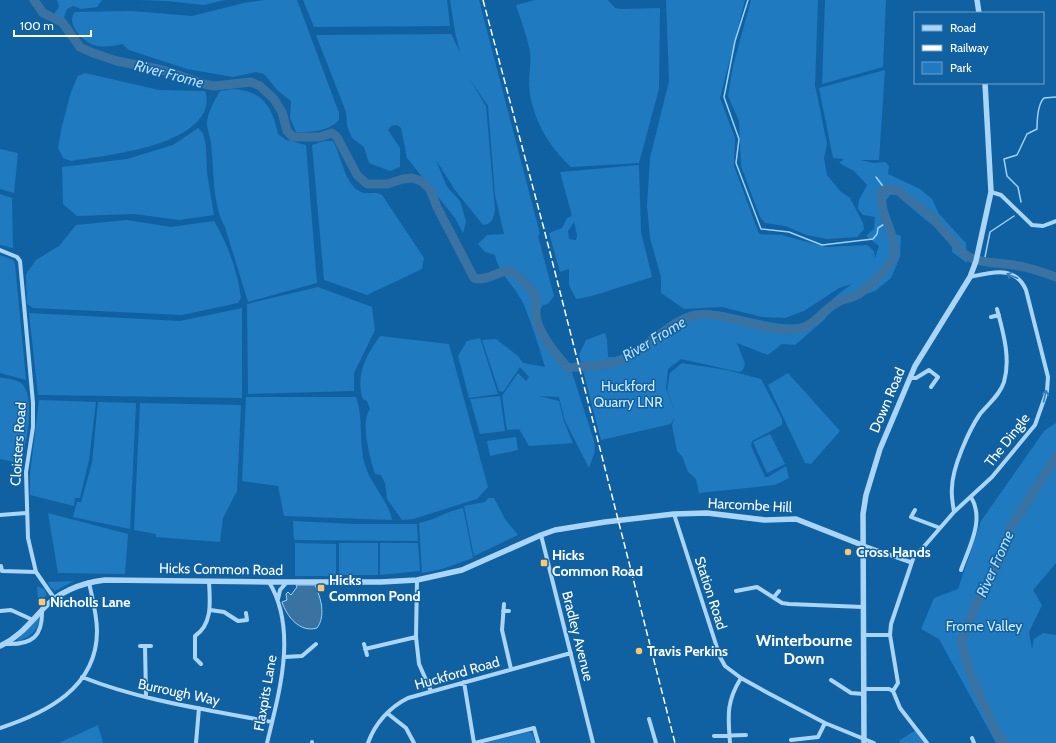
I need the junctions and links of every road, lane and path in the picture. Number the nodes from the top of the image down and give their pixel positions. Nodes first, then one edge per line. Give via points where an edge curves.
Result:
1 (977, 0) edge
2 (979, 12) edge
3 (985, 84) edge
4 (991, 192) junction
5 (1056, 221) edge
6 (0, 250) edge
7 (971, 275) junction
8 (997, 309) dead end
9 (999, 315) junction
10 (991, 317) dead end
11 (910, 378) junction
12 (931, 387) dead end
13 (971, 497) junction
14 (914, 510) dead end
15 (954, 512) junction
16 (26, 513) junction
17 (674, 514) junction
18 (0, 515) edge
19 (631, 519) joint
20 (940, 528) junction
21 (541, 535) junction
22 (862, 545) junction
23 (910, 562) junction
24 (2, 566) dead end
25 (961, 570) dead end
26 (36, 572) junction
27 (417, 580) junction
28 (89, 582) junction
29 (209, 582) junction
30 (269, 582) junction
31 (287, 582) junction
32 (779, 591) dead end
33 (736, 592) dead end
34 (774, 597) junction
35 (54, 598) junction
36 (277, 599) junction
37 (504, 604) dead end
38 (863, 607) junction
39 (42, 609) junction
40 (210, 610) junction
41 (503, 611) junction
42 (509, 611) dead end
43 (0, 612) edge
44 (246, 613) dead end
45 (33, 620) junction
46 (864, 635) junction
47 (890, 635) junction
48 (416, 637) junction
49 (316, 644) dead end
50 (364, 644) dead end
51 (3, 645) edge
52 (140, 646) dead end
53 (145, 646) junction
54 (151, 646) dead end
55 (365, 649) junction
56 (571, 653) junction
57 (367, 655) dead end
58 (284, 657) junction
59 (201, 664) dead end
60 (511, 669) junction
61 (82, 677) junction
62 (741, 678) junction
63 (832, 680) dead end
64 (464, 682) junction
65 (431, 691) junction
66 (893, 691) junction
67 (864, 692) junction
68 (146, 696) junction
69 (199, 708) junction
70 (387, 713) junction
71 (649, 719) dead end
72 (272, 722) junction
73 (825, 723) junction
74 (0, 728) edge
75 (729, 735) junction
76 (746, 735) dead end
77 (714, 736) dead end
78 (802, 738) junction
79 (791, 740) dead end
80 (864, 740) edge
81 (538, 742) edge
82 (196, 743) edge
83 (267, 743) edge
84 (368, 743) edge
85 (414, 743) edge
86 (474, 743) edge
87 (593, 743) edge
88 (656, 743) edge
89 (730, 743) edge
90 (803, 743) edge
91 (874, 743) edge
92 (927, 743) edge

1 - 2 street
3 - 4 street, Down Road
4 - 5 street via 1001,195 1032,225 1037,227
4 - 7 street, Down Road
6 - 16 street, Cloisters Road via 17,257 20,261 33,402 33,427 26,472
7 - 11 street, Down Road
13 -> 7 street, The Dingle via 992,477 1035,425 1047,391 1048,377 1026,290 1021,280 1001,272
8 - 9 street
9 - 10 street
9 - 15 street via 1006,351 1004,382 975,421 960,457 953,476
11 - 12 street via 916,378 930,370 938,377
11 - 22 street, Down Road via 880,449 866,495 862,514
13 - 15 street, The Dingle
13 - 25 street via 977,510 977,524
14 - 20 street via 911,517
15 - 20 street, The Dingle
16 - 18 street
16 - 26 street, Cloisters Road via 28,538
17 - 19 street, Harcombe Hill
17 - 22 street, Harcombe Hill via 707,513 765,520 796,519
17 - 62 street, Station Road via 720,657 725,666
19 - 21 street, Hicks Common Road via 575,526
20 - 23 street, The Dingle via 921,550 915,553
21 - 27 street, Hicks Common Road via 462,570
21 - 56 street, Bradley Avenue
22 - 23 street
22 - 38 street, Down Road
23 - 47 street
24 - 26 street via 2,571
26 - 35 street, Cloisters Road
27 - 31 street, Hicks Common Road
27 - 48 street
28 - 29 street, Hicks Common Road
28 - 35 street
28 - 61 street via 97,632 93,656
29 - 30 street, Hicks Common Road
29 - 40 street
30 - 31 street, Hicks Common Road
30 - 36 street, Flaxpits Lane
31 - 36 street
32 - 34 street
33 - 34 street via 757,587
34 - 38 street via 782,603 789,604
35 - 39 street
36 - 58 street, Flaxpits Lane
37 - 41 street
38 - 46 street, Down Road
39 - 45 street
39 - 51 street via 41,629 36,636 26,642
40 - 44 street via 224,612 238,620 247,620
40 - 59 street via 203,631 195,636 195,658
41 - 42 street
41 - 60 street via 502,630
43 - 45 street via 11,610
45 - 51 street via 21,633
46 - 47 street
46 - 67 street, Down Road
47 - 66 street via 898,683
48 - 55 street
48 - 65 street via 419,664
49 - 58 street via 302,656
50 - 55 street
52 - 53 street
53 - 54 street
53 - 68 street
55 - 57 street
56 - 60 street, Huckford Road
56 - 87 street, Bradley Avenue
58 - 72 street, Flaxpits Lane
60 - 64 street, Huckford Road
61 - 68 street, Burrough Way via 104,686
61 - 74 street via 65,697 51,707
62 - 73 street, Station Road
62 - 75 street via 732,691 728,704
63 - 67 street via 851,693
64 - 65 street, Huckford Road
64 - 86 street
65 - 70 street, Huckford Road via 408,698
66 - 67 street via 889,689
66 - 92 street via 900,708
67 - 80 street, Down Road
68 - 69 street, Burrough Way
69 - 72 street, Burrough Way
69 - 82 street
70 - 84 street, Huckford Road
70 - 85 street via 406,728
71 - 88 street
72 - 83 street, Flaxpits Lane
73 - 78 street via 818,737
73 - 80 street, Station Road
75 - 76 street
75 - 77 street
75 - 89 street
78 - 79 street
78 - 90 street
80 - 91 street, Station Road
81 - 86 street via 534,728

